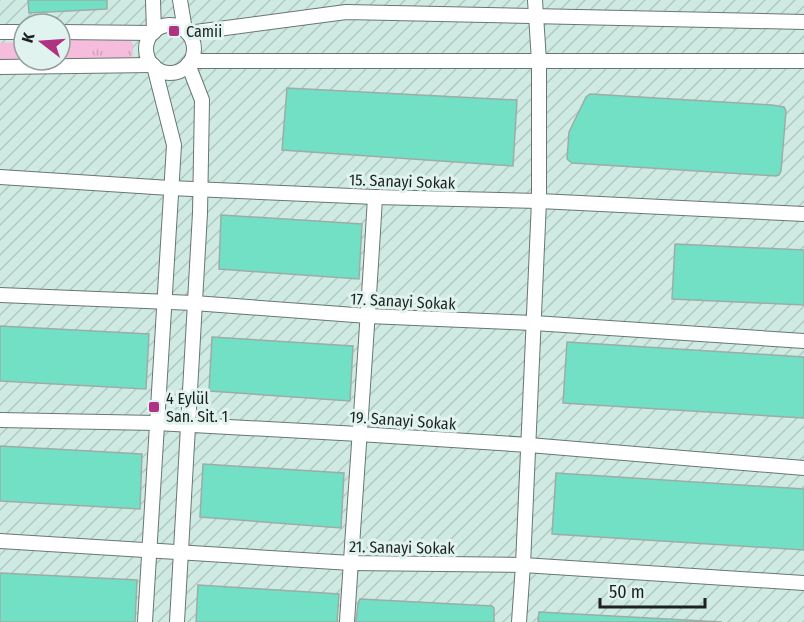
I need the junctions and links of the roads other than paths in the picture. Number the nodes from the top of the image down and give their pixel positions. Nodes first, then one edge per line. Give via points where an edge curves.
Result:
1 (153, 0) edge
2 (180, 0) edge
3 (535, 0) edge
4 (346, 6) edge
5 (536, 16) junction
6 (804, 22) edge
7 (72, 32) edge
8 (154, 32) junction
9 (187, 32) junction
10 (804, 60) edge
11 (539, 61) junction
12 (190, 62) junction
13 (154, 65) junction
14 (0, 67) edge
15 (0, 177) edge
16 (170, 188) junction
17 (200, 190) junction
18 (375, 197) junction
19 (539, 201) junction
20 (804, 214) edge
21 (0, 295) edge
22 (163, 303) junction
23 (194, 303) junction
24 (368, 316) junction
25 (534, 323) junction
26 (804, 341) edge
27 (0, 420) edge
28 (156, 423) junction
29 (187, 425) junction
30 (359, 434) junction
31 (529, 445) junction
32 (804, 468) edge
33 (0, 541) edge
34 (150, 550) junction
35 (181, 552) junction
36 (351, 563) junction
37 (524, 565) junction
38 (804, 583) edge
39 (146, 622) edge
40 (177, 622) edge
41 (347, 622) edge
42 (519, 622) edge

1 - 8 street
2 - 9 street
3 - 5 street
4 - 5 street
4 - 9 street
5 - 6 street
5 - 11 street
7 - 8 street
8 - 9 street via 169,25
8 - 13 street via 147,47
9 - 12 street via 194,49
10 - 11 street
11 - 12 street
11 - 19 street
12 - 13 street via 170,72
12 - 17 street via 202,100
13 - 14 street
13 - 16 street via 174,145
15 - 16 street, 15. Sanayi Sokak
16 - 17 street, 15. Sanayi Sokak
16 - 22 street
17 - 18 street, 15. Sanayi Sokak
17 - 23 street
18 - 19 street, 15. Sanayi Sokak
18 - 24 street
19 - 20 street, 15. Sanayi Sokak
19 - 25 street
21 - 22 street, 17. Sanayi Sokak
22 - 23 street, 17. Sanayi Sokak
22 - 28 street
23 - 24 street, 17. Sanayi Sokak
23 - 29 street
24 - 25 street, 17. Sanayi Sokak
24 - 30 street
25 - 26 street, 17. Sanayi Sokak
25 - 31 street
27 - 28 street, 19. Sanayi Sokak
28 - 29 street, 19. Sanayi Sokak
28 - 34 street
29 - 30 street, 19. Sanayi Sokak
29 - 35 street
30 - 31 street, 19. Sanayi Sokak
30 - 36 street
31 - 32 street, 19. Sanayi Sokak
31 - 37 street
33 - 34 street, 21. Sanayi Sokak
34 - 35 street, 21. Sanayi Sokak
34 - 39 street
35 - 36 street, 21. Sanayi Sokak
35 - 40 street
36 - 37 street, 21. Sanayi Sokak
36 - 41 street
37 - 38 street, 21. Sanayi Sokak
37 - 42 street

